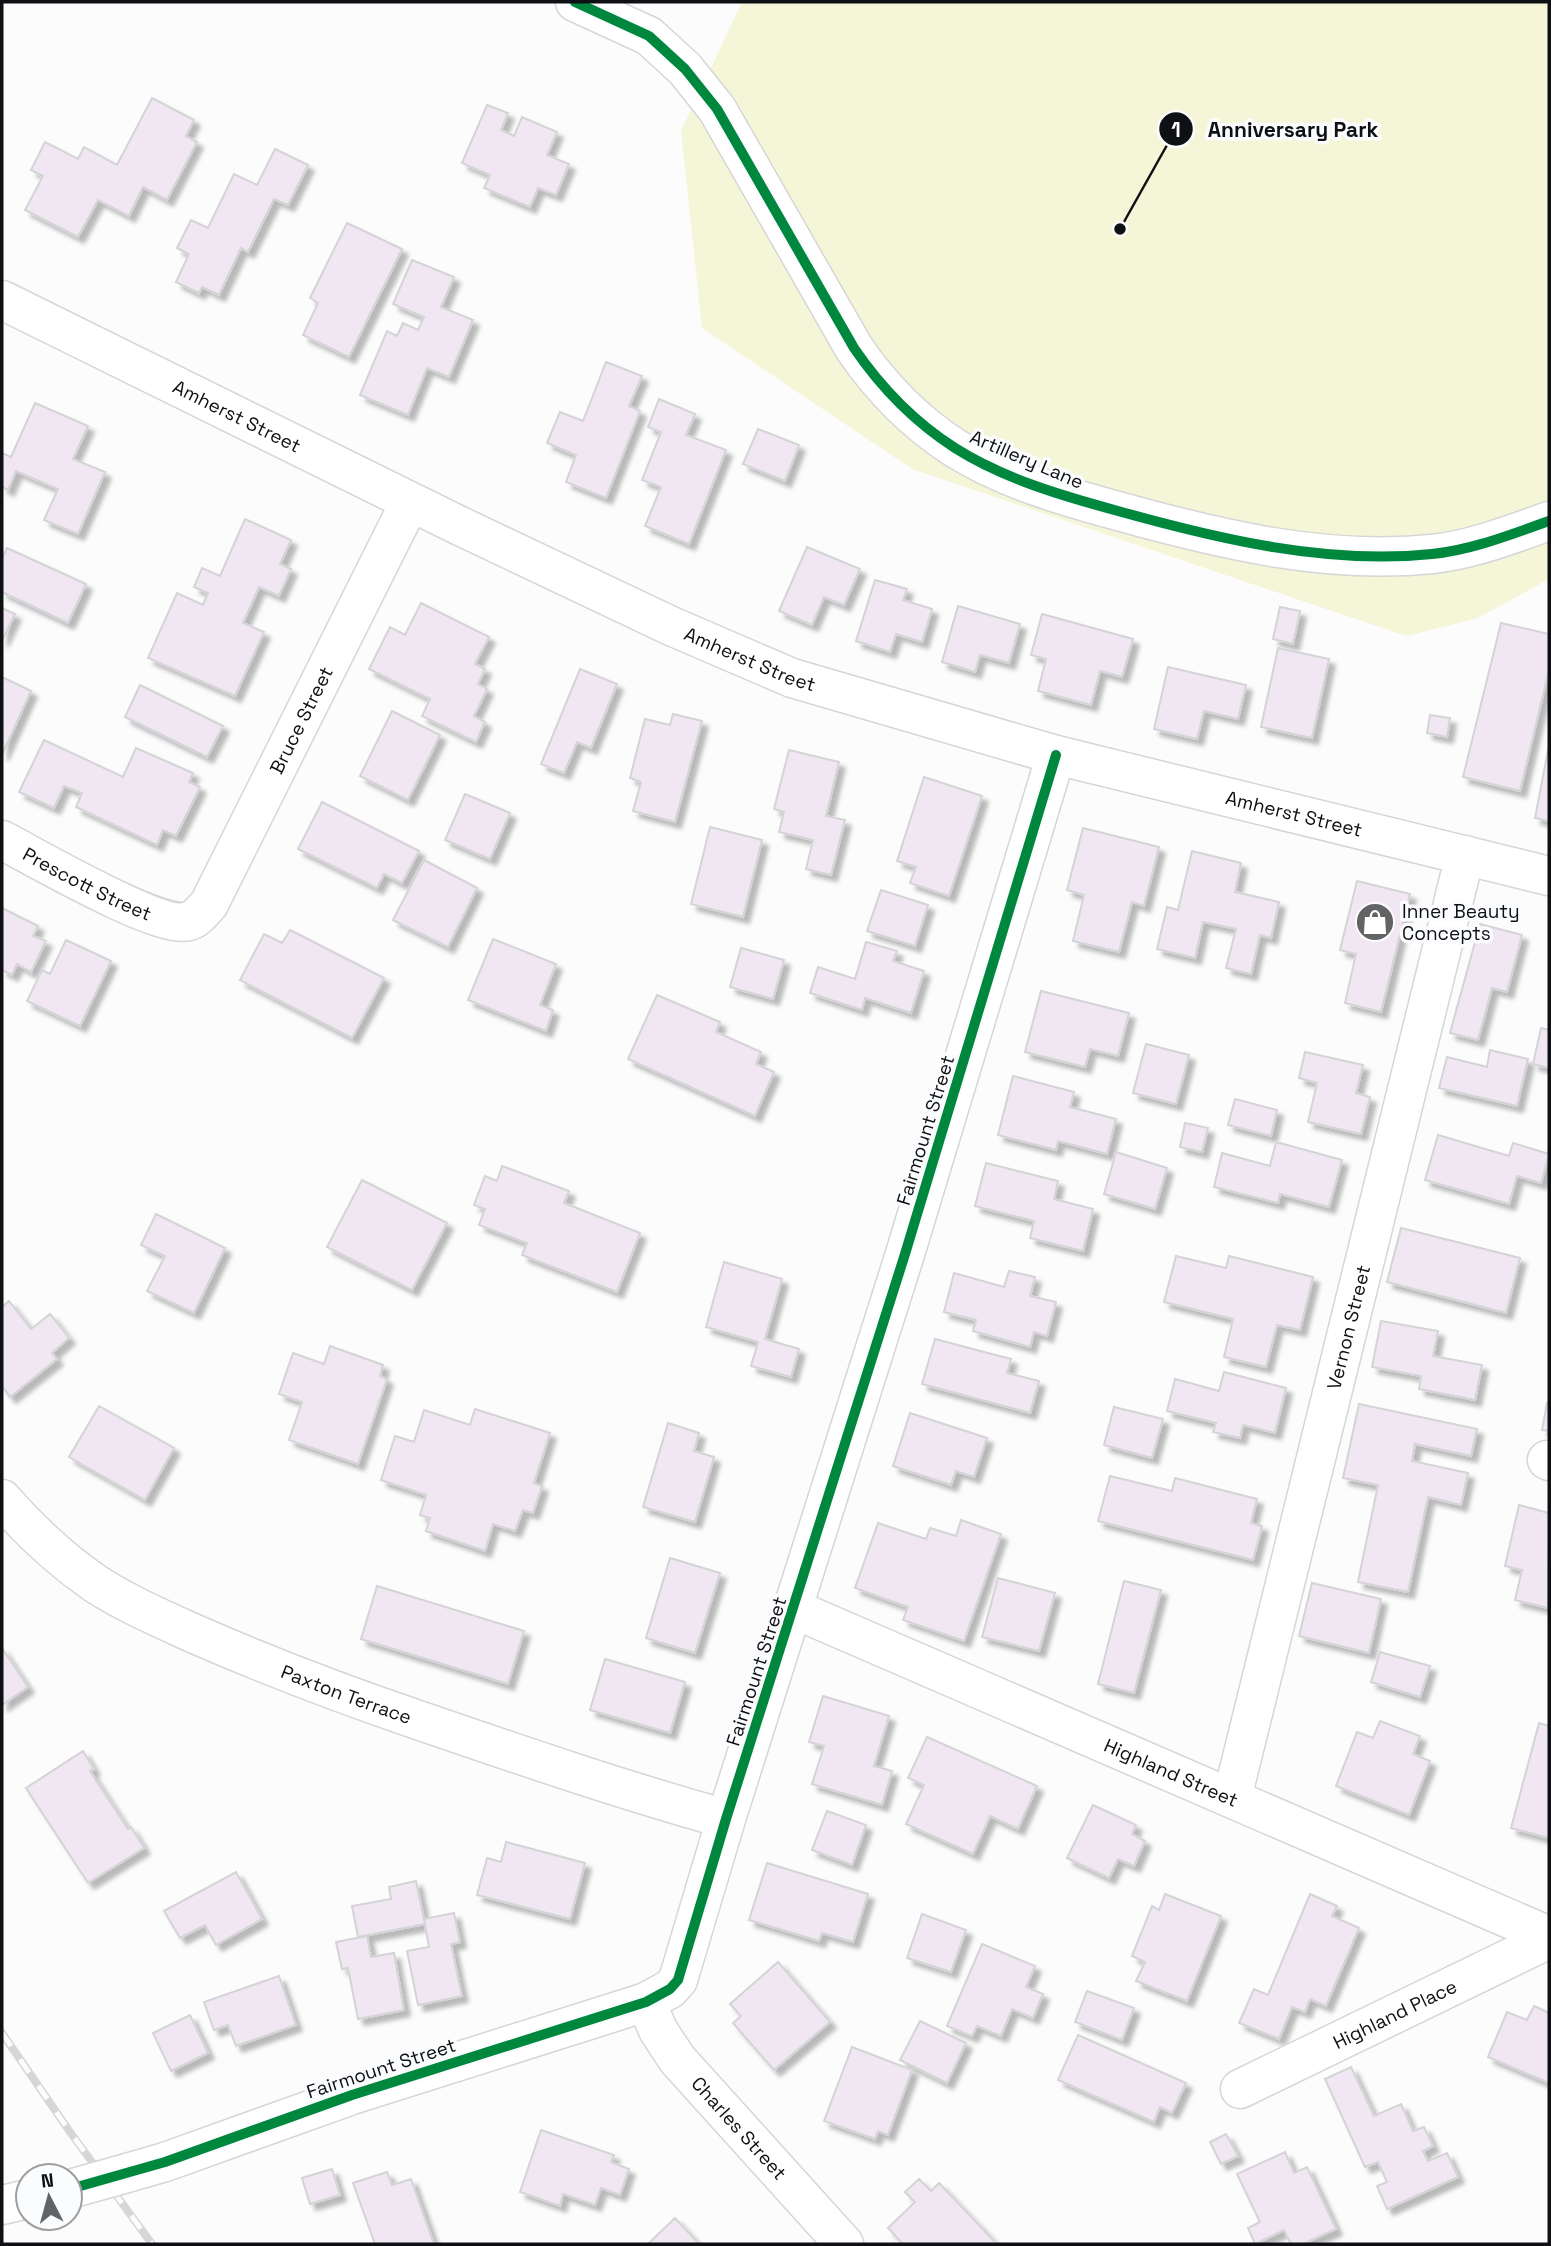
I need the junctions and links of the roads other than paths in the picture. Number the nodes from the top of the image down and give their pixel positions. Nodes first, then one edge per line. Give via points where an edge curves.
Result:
1 (575, 2) edge
2 (2, 300) edge
3 (410, 502) junction
4 (1549, 521) edge
5 (1056, 755) junction
6 (2, 840) edge
7 (1465, 855) junction
8 (1549, 876) edge
9 (175, 922) joint
10 (2, 1499) edge
11 (794, 1609) junction
12 (1232, 1798) junction
13 (726, 1819) junction
14 (1549, 1938) edge
15 (646, 2002) junction
16 (1240, 2089) dead end
17 (84, 2185) edge
18 (844, 2244) edge

1 - 4 street, Artillery Lane via 649,36 685,69 717,109 877,382 956,448 1063,496 1161,523 1282,548 1363,557 1433,554
2 - 3 street, Amherst Street
3 - 5 street, Amherst Street via 792,678
3 - 9 street, Bruce Street via 209,904 189,921
5 - 7 street, Amherst Street
5 - 11 street, Fairmount Street
6 - 9 street, Prescott Street via 146,914
7 - 8 street, Amherst Street
7 - 12 street, Vernon Street
10 - 13 street, Paxton Terrace via 44,1543 98,1585 217,1644 327,1689 534,1761
11 - 12 street, Highland Street
11 - 13 street, Fairmount Street
12 - 14 street, Highland Street
13 - 15 street, Fairmount Street via 678,1980
14 - 16 street, Highland Place
15 - 17 street, Fairmount Street, bridge
15 - 18 street, Charles Street via 677,2059

